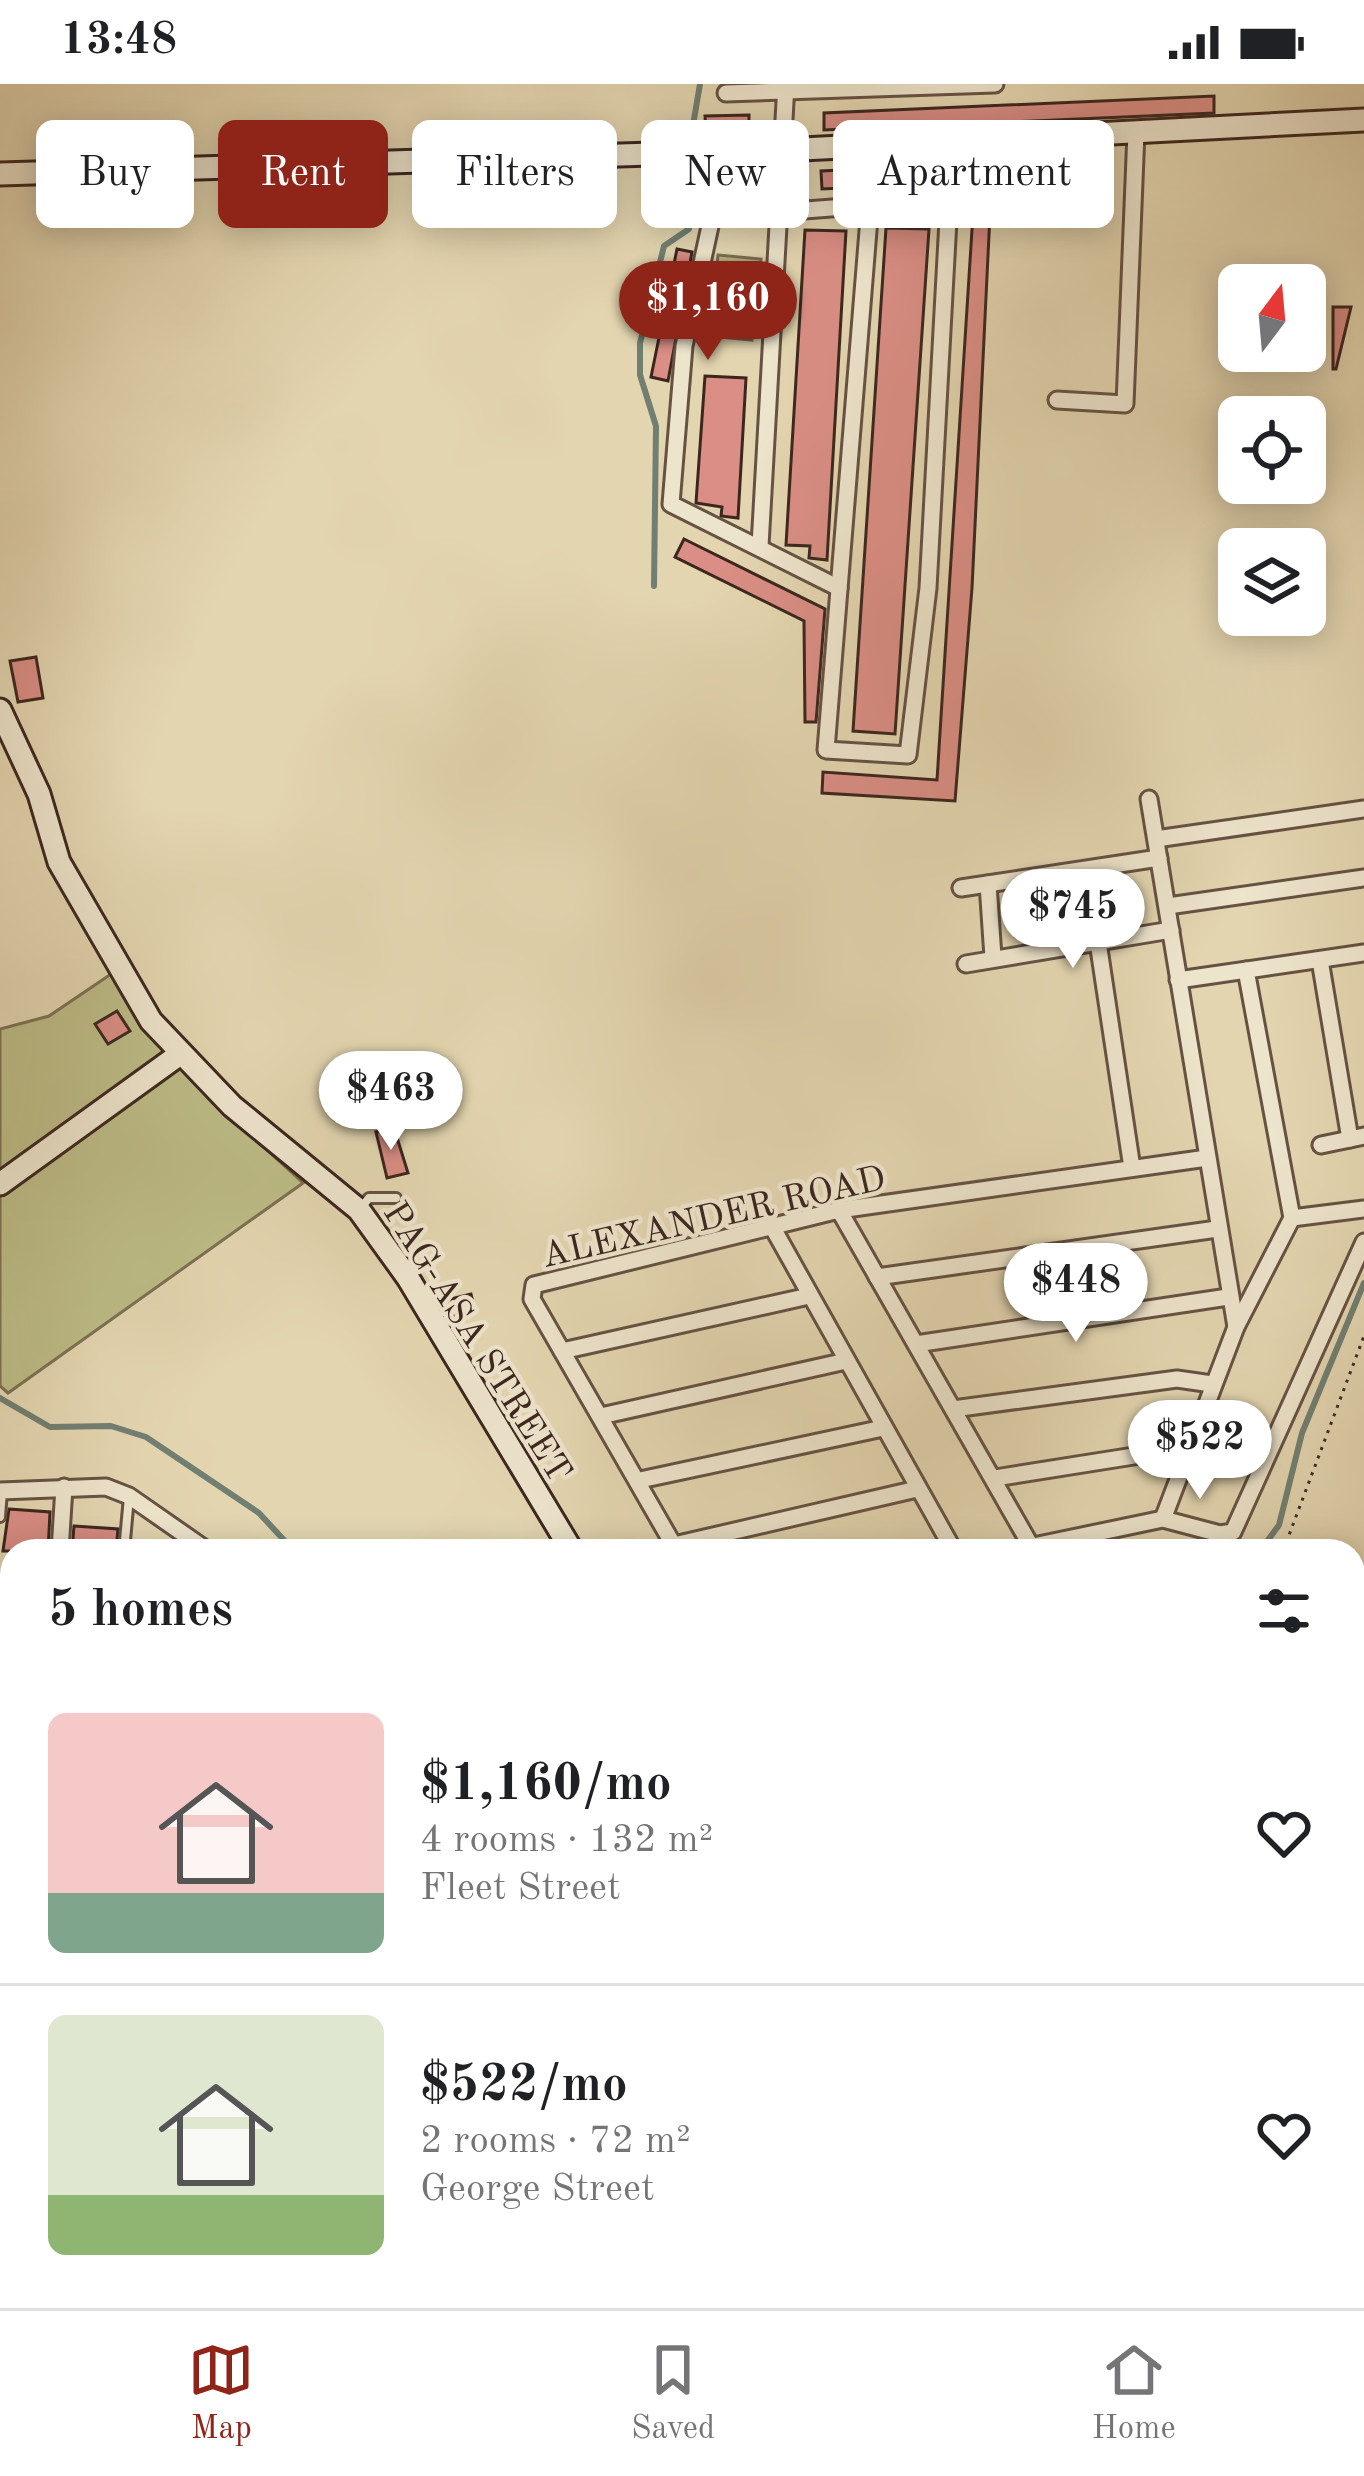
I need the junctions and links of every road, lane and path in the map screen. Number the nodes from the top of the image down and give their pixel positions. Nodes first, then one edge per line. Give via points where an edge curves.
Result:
1 (995, 84) edge
2 (786, 88) edge
3 (726, 93) dead end
4 (784, 120) edge
5 (1364, 120) edge
6 (1136, 132) junction
7 (809, 149) edge
8 (641, 154) edge
9 (0, 174) edge
10 (710, 228) edge
11 (778, 228) edge
12 (868, 228) edge
13 (948, 228) edge
14 (1057, 400) dead end
15 (760, 546) junction
16 (839, 587) junction
17 (0, 710) edge
18 (1150, 799) dead end
19 (1364, 809) edge
20 (1156, 839) junction
21 (1159, 858) junction
22 (1364, 878) edge
23 (988, 884) junction
24 (961, 888) dead end
25 (1168, 906) junction
26 (1171, 931) junction
27 (1099, 942) junction
28 (1364, 953) edge
29 (993, 957) junction
30 (1319, 960) junction
31 (966, 964) dead end
32 (1246, 970) junction
33 (1178, 980) junction
34 (180, 1054) junction
35 (1357, 1137) edge
36 (1321, 1145) dead end
37 (1207, 1158) junction
38 (1132, 1168) junction
39 (0, 1184) edge
40 (396, 1198) dead end
41 (1364, 1209) edge
42 (359, 1210) junction
43 (839, 1210) junction
44 (1292, 1218) junction
45 (1217, 1228) junction
46 (774, 1230) junction
47 (1364, 1242) edge
48 (877, 1277) junction
49 (809, 1296) junction
50 (1228, 1297) junction
51 (1236, 1327) junction
52 (1364, 1336) edge
53 (916, 1343) junction
54 (562, 1351) junction
55 (846, 1361) junction
56 (1212, 1384) junction
57 (953, 1409) junction
58 (601, 1415) junction
59 (884, 1428) junction
60 (1179, 1470) junction
61 (994, 1478) junction
62 (640, 1480) junction
63 (64, 1487) junction
64 (917, 1489) junction
65 (1, 1491) edge
66 (129, 1496) junction
67 (0, 1517) edge
68 (1163, 1519) junction
69 (179, 1531) junction
70 (61, 1539) edge
71 (125, 1539) edge
72 (179, 1539) edge
73 (191, 1539) edge
74 (565, 1539) edge
75 (671, 1539) edge
76 (713, 1539) edge
77 (947, 1539) edge
78 (1027, 1539) edge
79 (1065, 1539) edge
80 (1287, 1539) edge

1 - 2 street
2 - 3 street
2 - 4 street
5 - 6 street
6 - 7 street
6 - 14 street via 1126,404
8 - 9 street
10 - 15 street via 684,346 670,504
11 - 15 street
12 - 16 street
13 - 16 street via 928,588 908,755 826,750
15 - 16 street
17 - 34 street, PAG-ASA STREET via 39,794 58,862 151,1021
18 - 20 street
19 - 20 street
20 - 21 street
21 - 23 street
21 - 25 street
22 - 25 street
23 - 24 street
23 - 29 street
25 - 26 street
26 - 27 street
26 - 33 street
27 - 29 street
27 - 38 street
28 - 30 street
29 - 31 street
30 - 32 street
30 - 35 street
32 - 33 street
32 - 44 street
33 - 37 street
34 - 39 street
34 - 42 street, PAG-ASA STREET
35 - 36 street
37 - 38 street, ALEXANDER ROAD
37 - 45 street
38 - 43 street, ALEXANDER ROAD
40 - 42 lane via 369,1198
41 - 44 street
42 - 74 street, PAG-ASA STREET
43 - 46 street, ALEXANDER ROAD
43 - 48 street
44 - 51 street
45 - 48 street
45 - 50 street
46 - 49 street
46 - 54 street, ALEXANDER ROAD via 537,1283 532,1299
47 - 68 street via 1233,1532
48 - 53 street
49 - 54 street
49 - 55 street
50 - 51 street
50 - 53 street
51 - 56 street
52 - 80 path
53 - 57 street
54 - 58 street, ALEXANDER ROAD
55 - 58 street
55 - 59 street
56 - 57 street via 1177,1379
56 - 60 street
57 - 61 street
58 - 62 street, ALEXANDER ROAD
59 - 62 street
59 - 64 street
60 - 61 street via 1140,1455
60 - 68 street
61 - 78 street
62 - 75 street, ALEXANDER ROAD
63 - 65 street
63 - 66 street
63 - 70 street
64 - 76 street
64 - 77 street
65 - 67 lane
66 - 69 street
66 - 71 lane
68 - 79 street
69 - 72 lane
69 - 73 street

